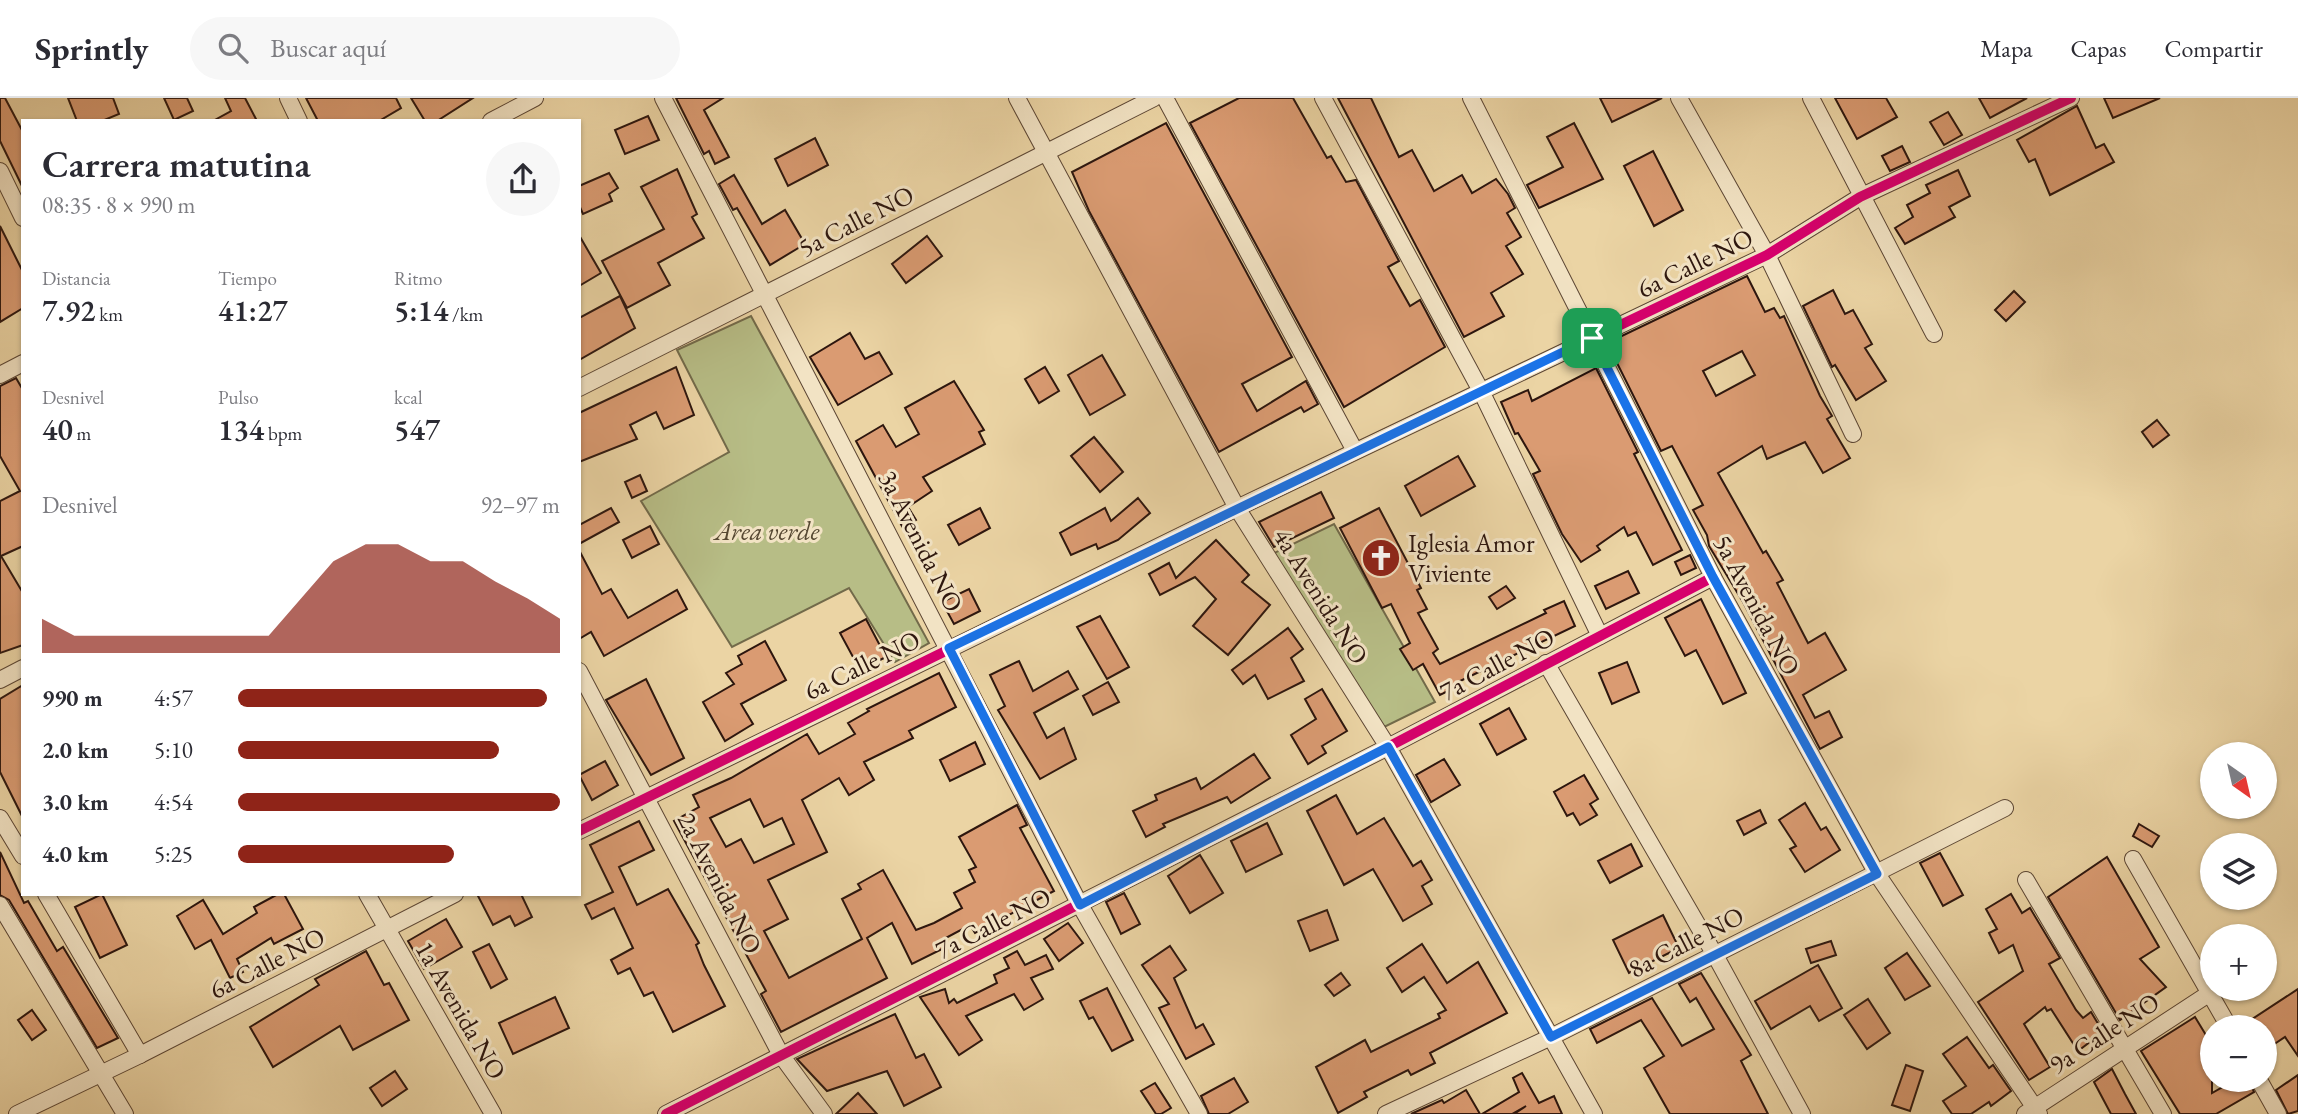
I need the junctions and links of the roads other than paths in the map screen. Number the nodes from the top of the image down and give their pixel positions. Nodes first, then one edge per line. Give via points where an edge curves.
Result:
1 (288, 98) edge
2 (535, 98) edge
3 (663, 98) edge
4 (1017, 98) edge
5 (1154, 98) edge
6 (1165, 98) edge
7 (1323, 98) edge
8 (1471, 98) edge
9 (1679, 98) edge
10 (1811, 98) edge
11 (2071, 98) edge
12 (298, 119) edge
13 (495, 119) edge
14 (1046, 152) junction
15 (0, 171) edge
16 (1860, 197) junction
17 (21, 214) edge
18 (1767, 255) junction
19 (765, 294) junction
20 (1934, 334) dead end
21 (1592, 338) junction
22 (21, 364) edge
23 (0, 375) edge
24 (581, 387) edge
25 (1480, 391) junction
26 (1853, 434) dead end
27 (1355, 451) junction
28 (1237, 508) junction
29 (1713, 577) junction
30 (1600, 636) junction
31 (949, 648) junction
32 (1546, 663) junction
33 (21, 669) edge
34 (581, 675) edge
35 (0, 680) edge
36 (1388, 747) junction
37 (647, 797) junction
38 (2005, 808) dead end
39 (0, 818) edge
40 (581, 830) edge
41 (21, 853) edge
42 (2133, 859) dead end
43 (1877, 874) junction
44 (2026, 880) dead end
45 (47, 896) edge
46 (368, 896) edge
47 (451, 896) edge
48 (0, 905) edge
49 (1080, 905) junction
50 (386, 929) junction
51 (6, 930) edge
52 (1715, 955) junction
53 (2200, 976) edge
54 (2200, 1000) edge
55 (1551, 1037) junction
56 (2125, 1049) junction
57 (140, 1055) junction
58 (781, 1055) junction
59 (101, 1073) junction
60 (2266, 1092) edge
61 (2033, 1112) edge
62 (18, 1114) edge
63 (125, 1114) edge
64 (493, 1114) edge
65 (666, 1114) edge
66 (824, 1114) edge
67 (1199, 1114) edge
68 (1386, 1114) edge
69 (1594, 1114) edge
70 (1802, 1114) edge
71 (2163, 1114) edge
72 (2278, 1114) edge

1 - 12 street
2 - 13 street
3 - 19 street, 3a Avenida NO
4 - 14 street, 4a Avenida NO
5 - 14 street, 5a Calle NO
6 - 27 street
7 - 25 street
8 - 21 street, 5a Avenida NO
9 - 18 street
10 - 16 street
11 - 16 street, 6a Calle NO
14 - 19 street, 5a Calle NO
14 - 28 street, 4a Avenida NO
15 - 17 street
16 - 18 street, 6a Calle NO
16 - 20 street
18 - 21 street, 6a Calle NO
18 - 26 street
19 - 24 street, 5a Calle NO
19 - 31 street, 3a Avenida NO
21 - 25 street, 6a Calle NO
21 - 29 street, 5a Avenida NO
22 - 23 street
25 - 27 street, 6a Calle NO
25 - 30 street
27 - 28 street, 6a Calle NO
28 - 31 street, 6a Calle NO
28 - 36 street, 4a Avenida NO
29 - 30 street, 7a Calle NO
29 - 43 street, 5a Avenida NO
30 - 32 street, 7a Calle NO
31 - 37 street, 6a Calle NO
31 - 49 street, 3a Avenida NO
32 - 36 street, 7a Calle NO
32 - 52 street
33 - 35 street
34 - 37 street, 2a Avenida NO
36 - 49 street, 7a Calle NO
36 - 55 street, 4a Avenida NO
37 - 40 street, 6a Calle NO
37 - 58 street, 2a Avenida NO
38 - 43 street, 8a Calle NO
39 - 41 street
42 - 53 street
43 - 52 street, 8a Calle NO
43 - 61 street, 5a Avenida NO
44 - 56 street
45 - 57 street
46 - 50 street, 1a Avenida NO
47 - 50 street, 6a Calle NO
48 - 51 street
49 - 58 street, 7a Calle NO
49 - 67 street, 3a Avenida NO
50 - 57 street, 6a Calle NO
50 - 64 street, 1a Avenida NO
51 - 59 street
52 - 55 street, 8a Calle NO
52 - 70 street
54 - 56 street, 9a Calle NO
55 - 68 street, 8a Calle NO
55 - 69 street, 4a Avenida NO
56 - 61 street, 9a Calle NO
56 - 71 street
57 - 59 street, 6a Calle NO
58 - 65 street, 7a Calle NO
58 - 66 street, 2a Avenida NO
59 - 62 street, 6a Calle NO
59 - 63 street
60 - 72 street

